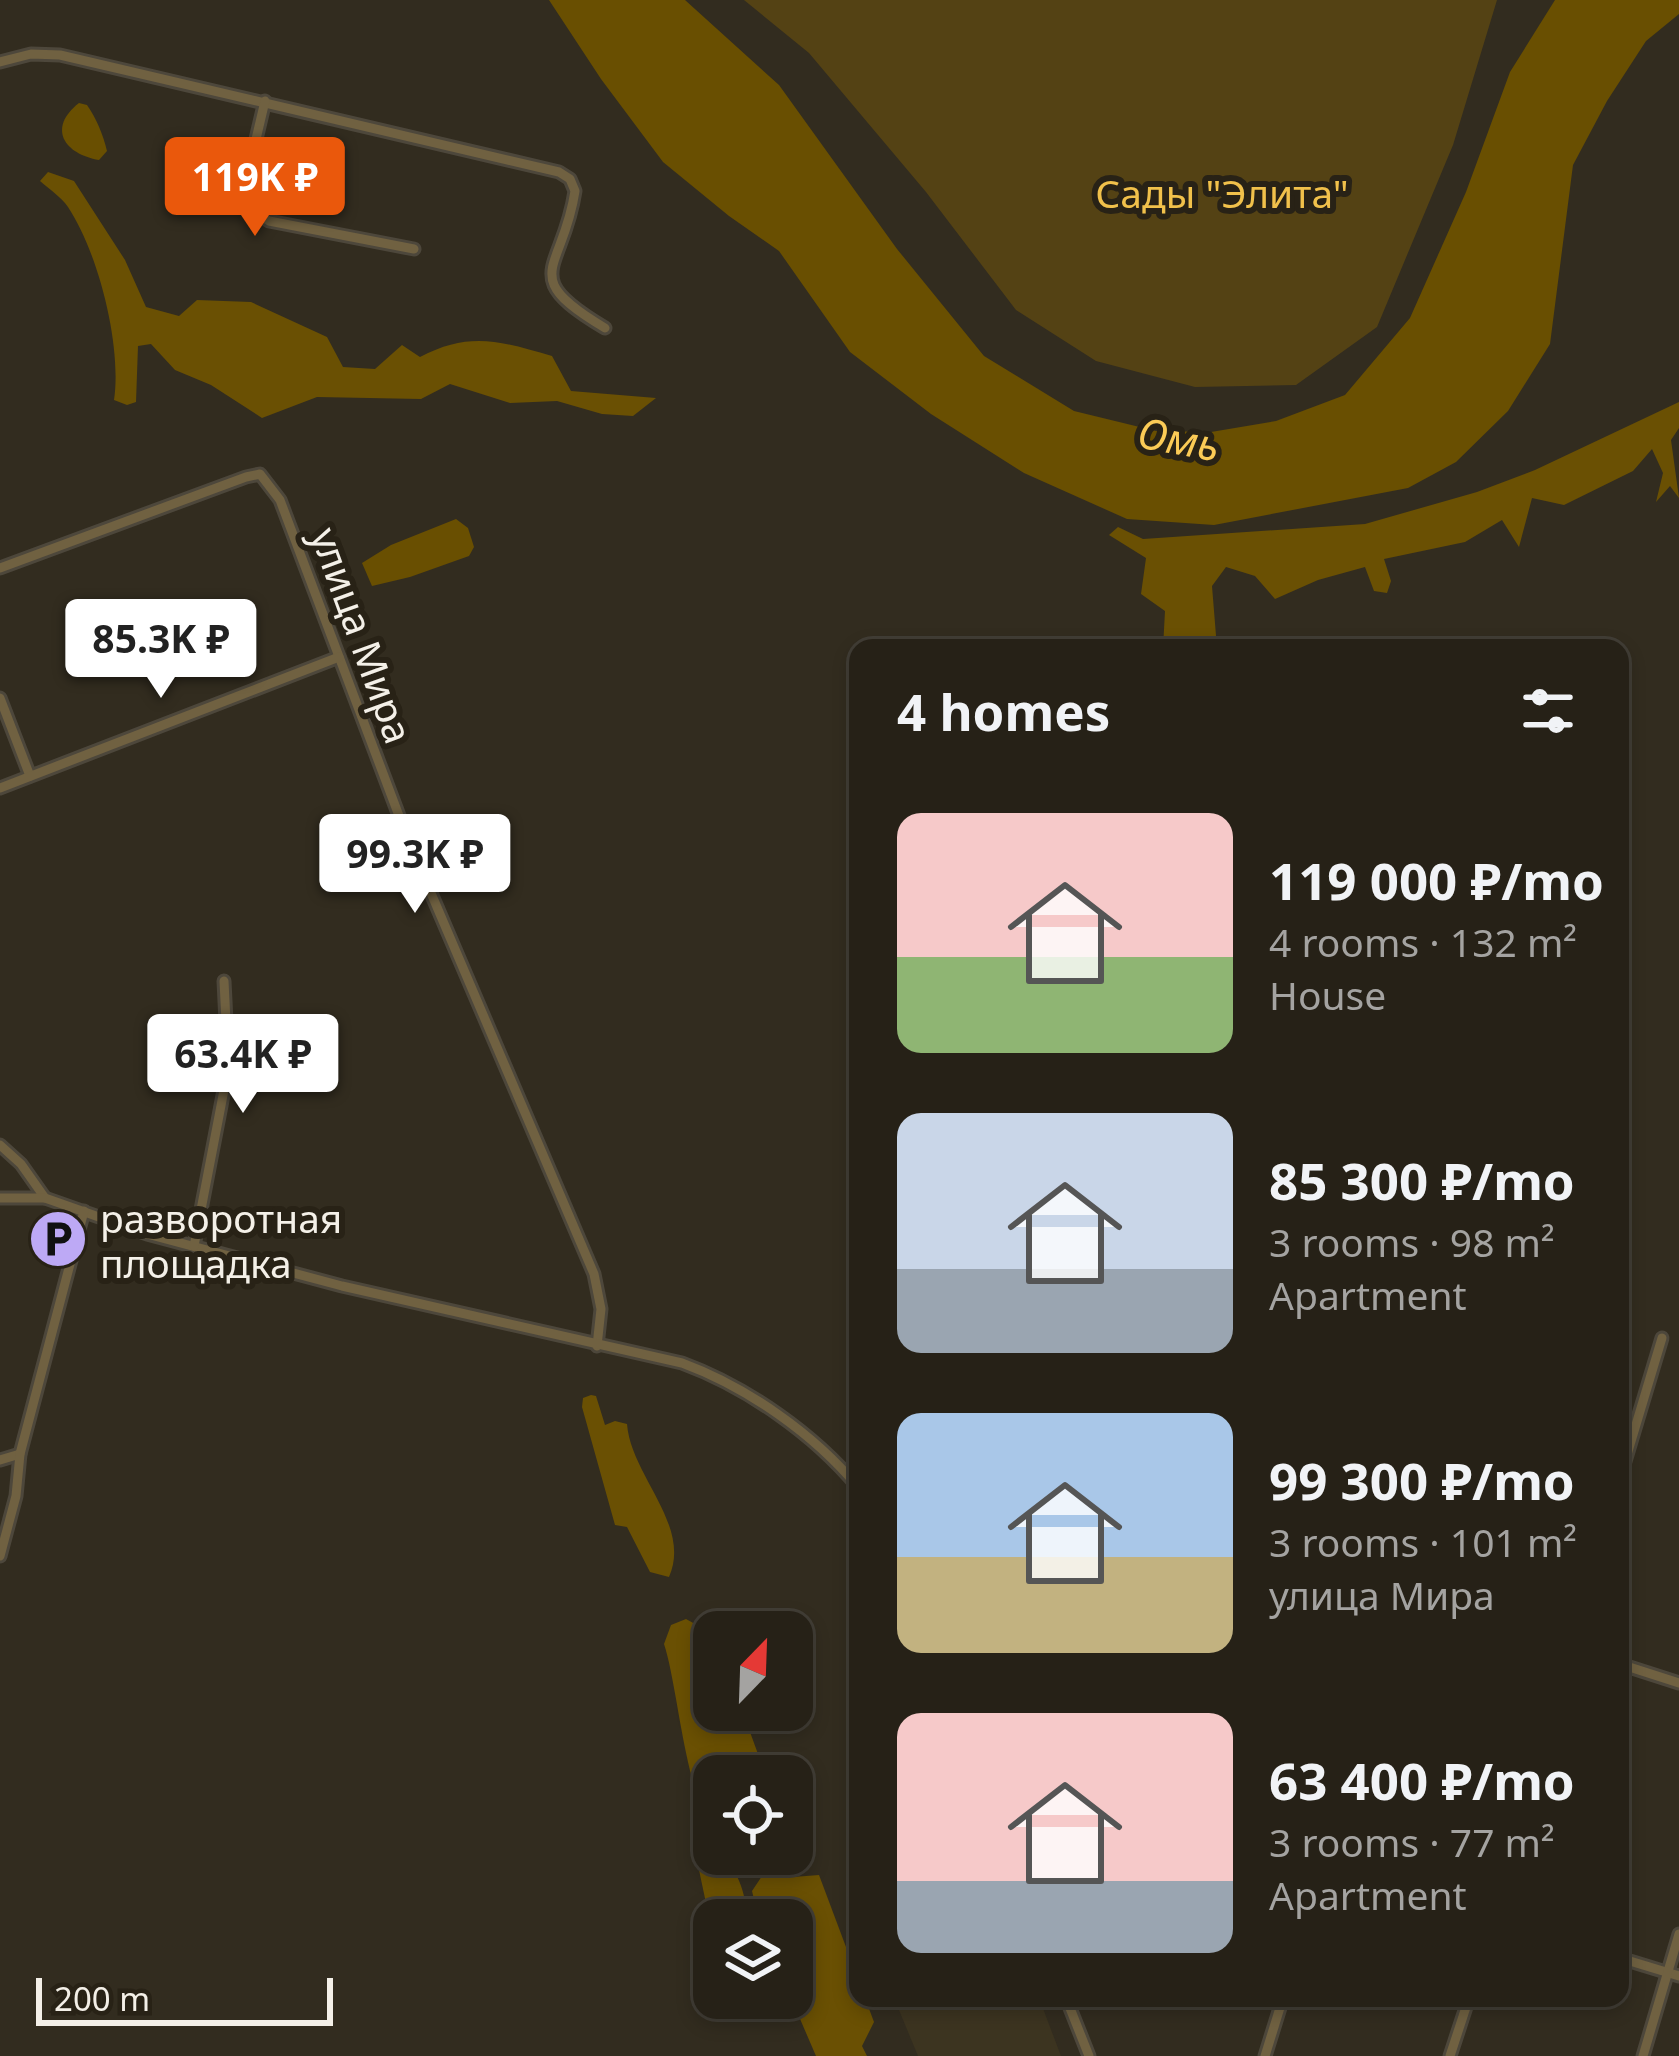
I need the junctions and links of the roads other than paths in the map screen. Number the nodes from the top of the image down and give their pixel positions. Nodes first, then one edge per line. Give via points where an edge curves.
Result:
1 (0, 62) edge
2 (265, 101) junction
3 (413, 249) dead end
4 (605, 328) dead end
5 (0, 568) edge
6 (339, 656) junction
7 (0, 698) edge
8 (30, 776) junction
9 (0, 788) edge
10 (224, 981) dead end
11 (0, 1145) edge
12 (0, 1198) edge
13 (45, 1198) junction
14 (84, 1211) junction
15 (194, 1246) junction
16 (1662, 1338) dead end
17 (593, 1345) junction
18 (1629, 1448) edge
19 (20, 1454) junction
20 (0, 1460) edge
21 (849, 1478) edge
22 (0, 1556) edge
23 (1629, 1667) edge
24 (1679, 1683) edge
25 (1679, 1934) edge
26 (1629, 1961) edge
27 (1674, 1974) edge
28 (1070, 2007) edge
29 (1280, 2007) edge
30 (1465, 2007) edge
31 (1089, 2056) edge
32 (1265, 2056) edge
33 (1450, 2056) edge
34 (1643, 2056) edge

1 - 2 street via 60,55
2 - 3 street via 248,173 249,208 269,221
2 - 4 street via 570,179 575,191 550,272 553,287
5 - 6 street, улица Мира via 260,474 280,500
6 - 8 street
6 - 17 street, улица Мира via 446,933 593,1274 601,1309
7 - 8 street
8 - 9 street
10 - 15 street via 224,1090
11 - 13 street
12 - 13 street
13 - 14 street
14 - 15 street
14 - 19 street
15 - 17 street
16 - 18 street
17 - 21 street via 682,1363 723,1381 816,1444
19 - 20 street
19 - 22 street
23 - 24 street
25 - 27 street
26 - 27 street
27 - 34 street
28 - 31 street
29 - 32 street
30 - 33 street

